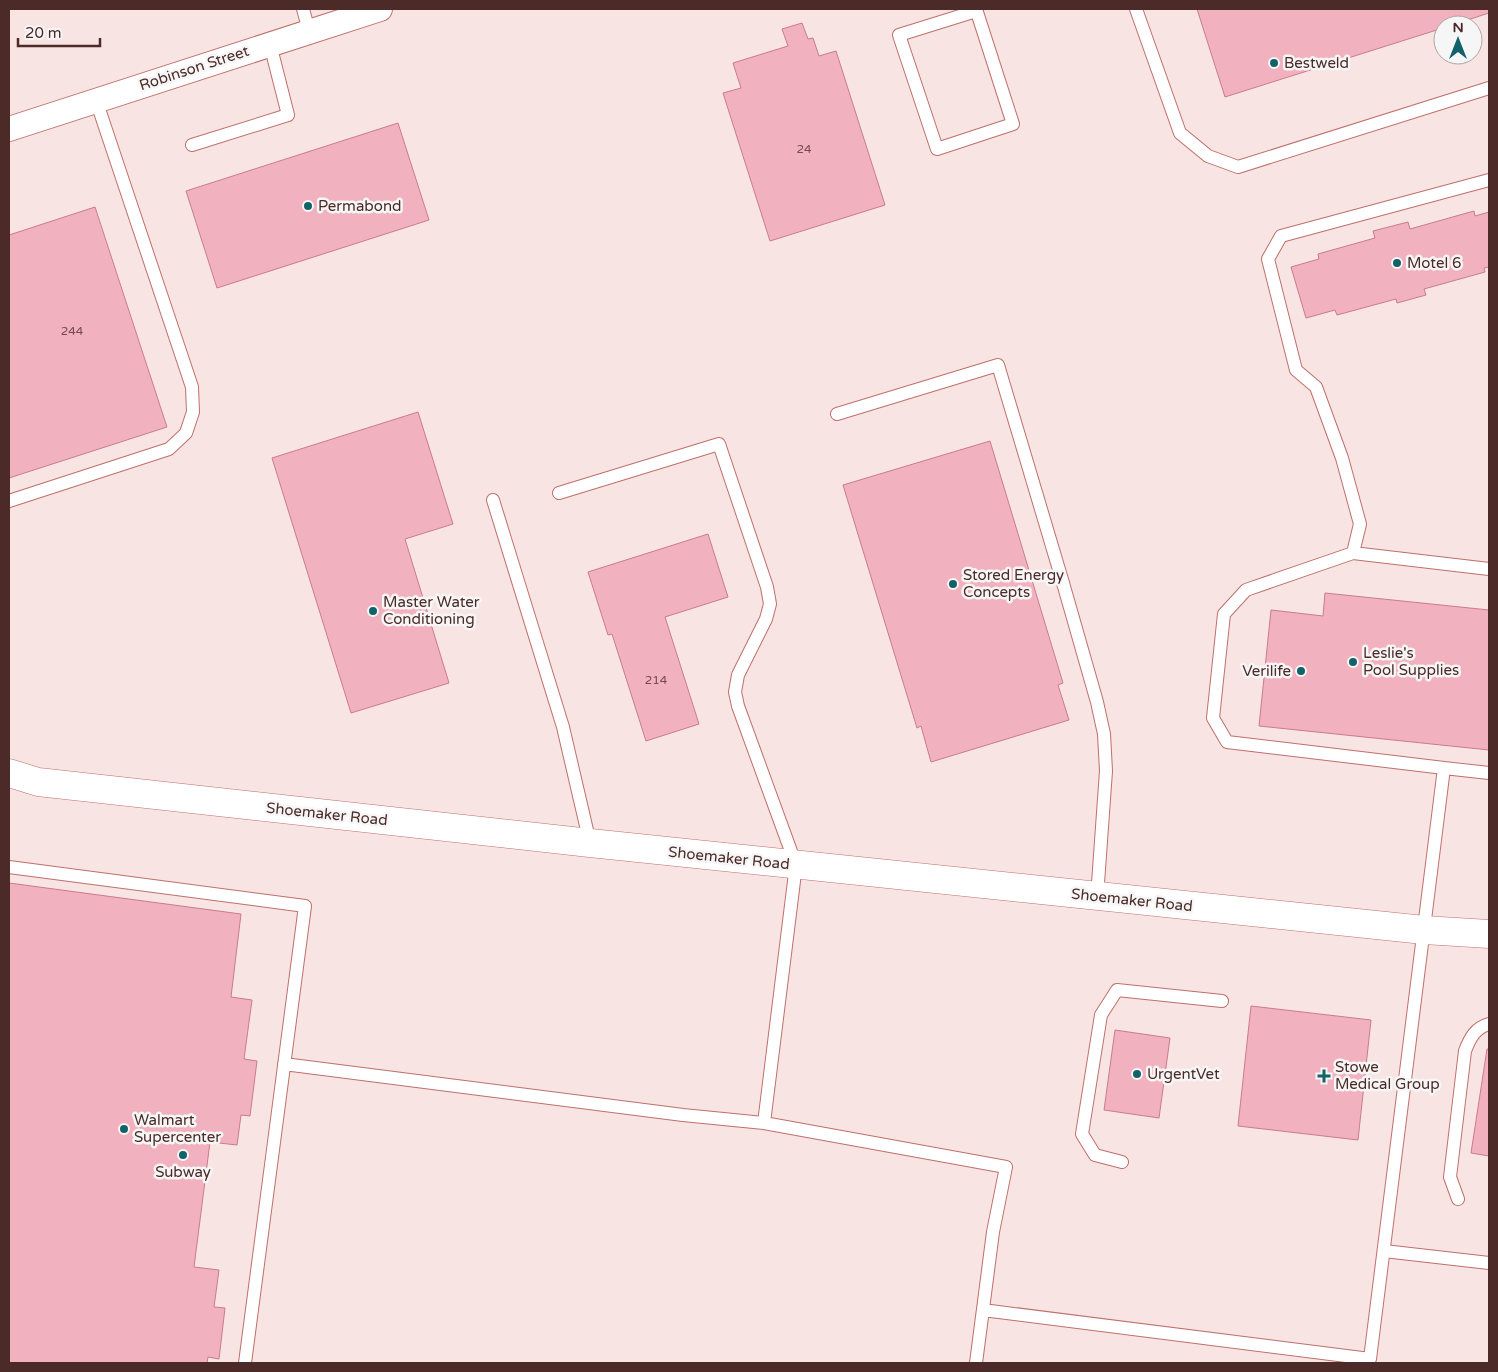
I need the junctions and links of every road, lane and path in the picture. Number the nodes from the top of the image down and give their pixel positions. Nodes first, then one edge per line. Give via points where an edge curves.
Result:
1 (380, 9) edge
2 (1136, 9) edge
3 (976, 10) edge
4 (306, 20) edge
5 (270, 44) junction
6 (1489, 88) edge
7 (96, 100) junction
8 (9, 129) edge
9 (192, 145) dead end
10 (1489, 180) edge
11 (837, 414) dead end
12 (559, 493) dead end
13 (493, 500) dead end
14 (9, 501) edge
15 (1353, 553) junction
16 (1489, 569) edge
17 (1444, 768) junction
18 (1489, 773) edge
19 (9, 774) edge
20 (590, 843) junction
21 (796, 865) junction
22 (9, 867) edge
23 (1096, 897) junction
24 (1424, 930) junction
25 (1451, 933) junction
26 (1489, 934) edge
27 (1489, 940) edge
28 (1222, 1001) dead end
29 (1489, 1024) edge
30 (284, 1064) junction
31 (764, 1123) junction
32 (1122, 1162) dead end
33 (1458, 1199) dead end
34 (1384, 1251) junction
35 (1489, 1263) edge
36 (983, 1310) junction
37 (1373, 1361) edge
38 (245, 1363) edge
39 (976, 1363) edge

1 - 4 street, Robinson Street
2 - 6 lane via 1180,133 1208,156 1238,166
3 - 3 lane via 1013,124 937,149 899,35
4 - 5 street, Robinson Street
5 - 7 street, Robinson Street
5 - 9 lane via 288,114
7 - 8 street, Robinson Street
7 - 14 lane via 192,388 193,412 186,433 169,449
10 - 15 lane via 1281,236 1268,259 1296,370 1316,388 1342,458 1360,524
11 - 23 lane via 998,365 1066,592 1104,734 1106,771
12 - 21 lane via 719,444 768,587 770,604 766,619 738,675 735,692
13 - 20 lane via 563,727
15 - 16 lane
15 - 17 lane via 1246,590 1224,614 1213,718 1227,742
17 - 18 lane
17 - 24 lane
19 - 20 street, Shoemaker Road via 38,782
20 - 21 street, Shoemaker Road
21 - 23 street, Shoemaker Road
21 - 31 lane
22 - 30 lane via 305,906
23 - 24 street, Shoemaker Road
24 - 25 street, Shoemaker Road
24 - 34 lane
25 - 26 street, Shoemaker Road
25 - 27 street, Shoemaker Road
28 - 32 lane via 1117,990 1101,1015 1082,1134 1095,1155
29 - 33 lane via 1470,1036 1465,1051 1450,1177
30 - 31 lane
30 - 38 lane
31 - 36 lane via 1006,1167 993,1232
34 - 35 lane
34 - 37 lane
36 - 37 lane
36 - 39 lane

